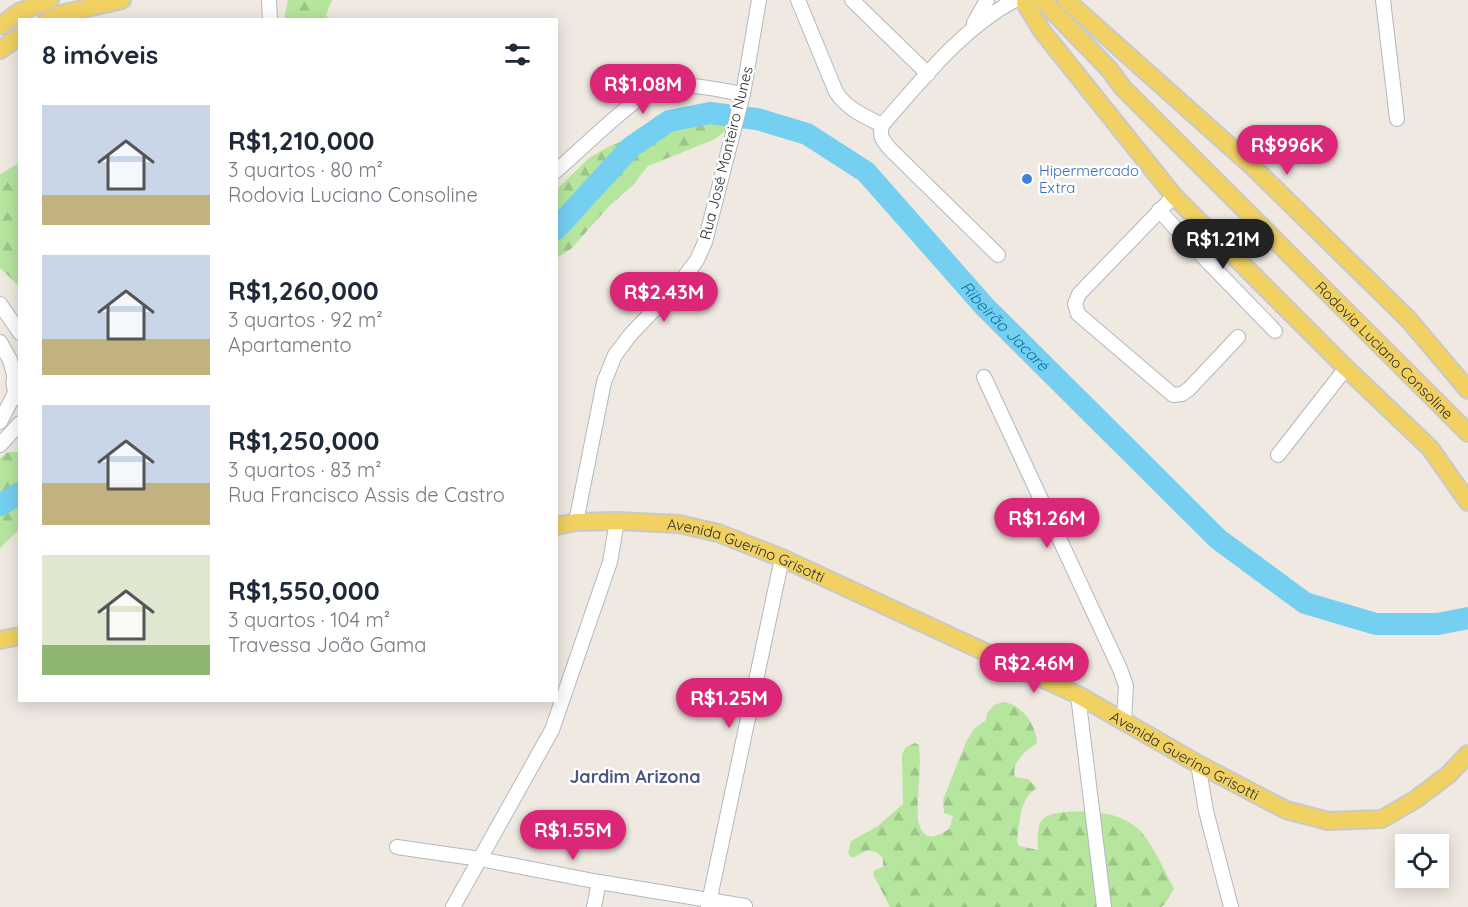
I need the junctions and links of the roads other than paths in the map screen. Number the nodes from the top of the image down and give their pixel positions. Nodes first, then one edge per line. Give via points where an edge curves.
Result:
1 (50, 0) edge
2 (122, 0) edge
3 (269, 0) edge
4 (759, 0) edge
5 (798, 0) edge
6 (852, 0) edge
7 (987, 0) edge
8 (1066, 0) edge
9 (1383, 0) edge
10 (1026, 1) edge
11 (52, 18) edge
12 (270, 18) edge
13 (0, 25) edge
14 (968, 32) junction
15 (18, 37) edge
16 (0, 50) edge
17 (928, 74) junction
18 (743, 94) junction
19 (1397, 119) dead end
20 (882, 124) junction
21 (558, 169) edge
22 (1174, 196) junction
23 (1160, 210) junction
24 (1193, 215) junction
25 (1178, 231) junction
26 (998, 255) dead end
27 (0, 304) edge
28 (18, 330) edge
29 (1275, 331) dead end
30 (1238, 337) dead end
31 (0, 342) edge
32 (11, 367) edge
33 (1346, 368) junction
34 (984, 377) dead end
35 (1468, 390) edge
36 (17, 396) edge
37 (0, 422) edge
38 (18, 425) edge
39 (1468, 433) edge
40 (0, 445) edge
41 (1278, 455) dead end
42 (1468, 502) edge
43 (617, 521) junction
44 (576, 522) junction
45 (558, 526) edge
46 (782, 558) junction
47 (18, 636) edge
48 (0, 640) edge
49 (1078, 696) junction
50 (1124, 720) junction
51 (1468, 754) edge
52 (1198, 764) junction
53 (397, 847) dead end
54 (480, 859) junction
55 (599, 882) junction
56 (709, 903) edge
57 (745, 906) edge
58 (453, 907) edge
59 (594, 907) edge
60 (1104, 907) edge
61 (1231, 907) edge

1 - 13 main road via 19,12
2 - 11 main road
3 - 12 street
4 - 18 street, Rua José Monteiro Nunes
5 - 20 street via 836,92 853,110
6 - 17 street
7 - 14 street
8 - 35 main road via 1252,166 1409,320
9 - 19 street
10 - 14 street via 986,18
10 - 22 main road via 1042,31
10 - 39 main road, Rodovia Luciano Consoline via 1123,88
14 - 17 street
15 - 16 main road
17 - 20 street
18 - 21 street via 685,85 660,88 642,96
18 - 44 street, Rua José Monteiro Nunes via 697,260 631,334 615,355 604,382
20 - 26 street via 882,141
22 - 23 street
22 - 24 main road
23 - 25 street
23 - 30 street via 1078,294 1078,314 1173,395 1189,389
24 - 25 street
24 - 33 main road
25 - 29 street
27 - 28 street
31 - 32 street
32 - 36 street
33 - 41 street
33 - 42 main road via 1430,448
34 - 50 street via 1120,669 1126,686
36 - 37 street
38 - 40 street
43 - 44 main road, Avenida Guerino Grisotti
43 - 46 main road, Avenida Guerino Grisotti via 679,524 718,533
43 - 54 street via 610,562 552,730
44 - 45 main road, Avenida Guerino Grisotti
46 - 49 main road, Avenida Guerino Grisotti
46 - 56 street
47 - 48 main road
49 - 50 main road, Avenida Guerino Grisotti
49 - 60 street
50 - 52 main road, Avenida Guerino Grisotti
51 - 52 main road, Avenida Guerino Grisotti via 1448,775 1382,819 1328,821 1286,810
52 - 61 street
53 - 54 street
54 - 55 street
54 - 58 street
55 - 56 street
55 - 59 street
56 - 57 street

